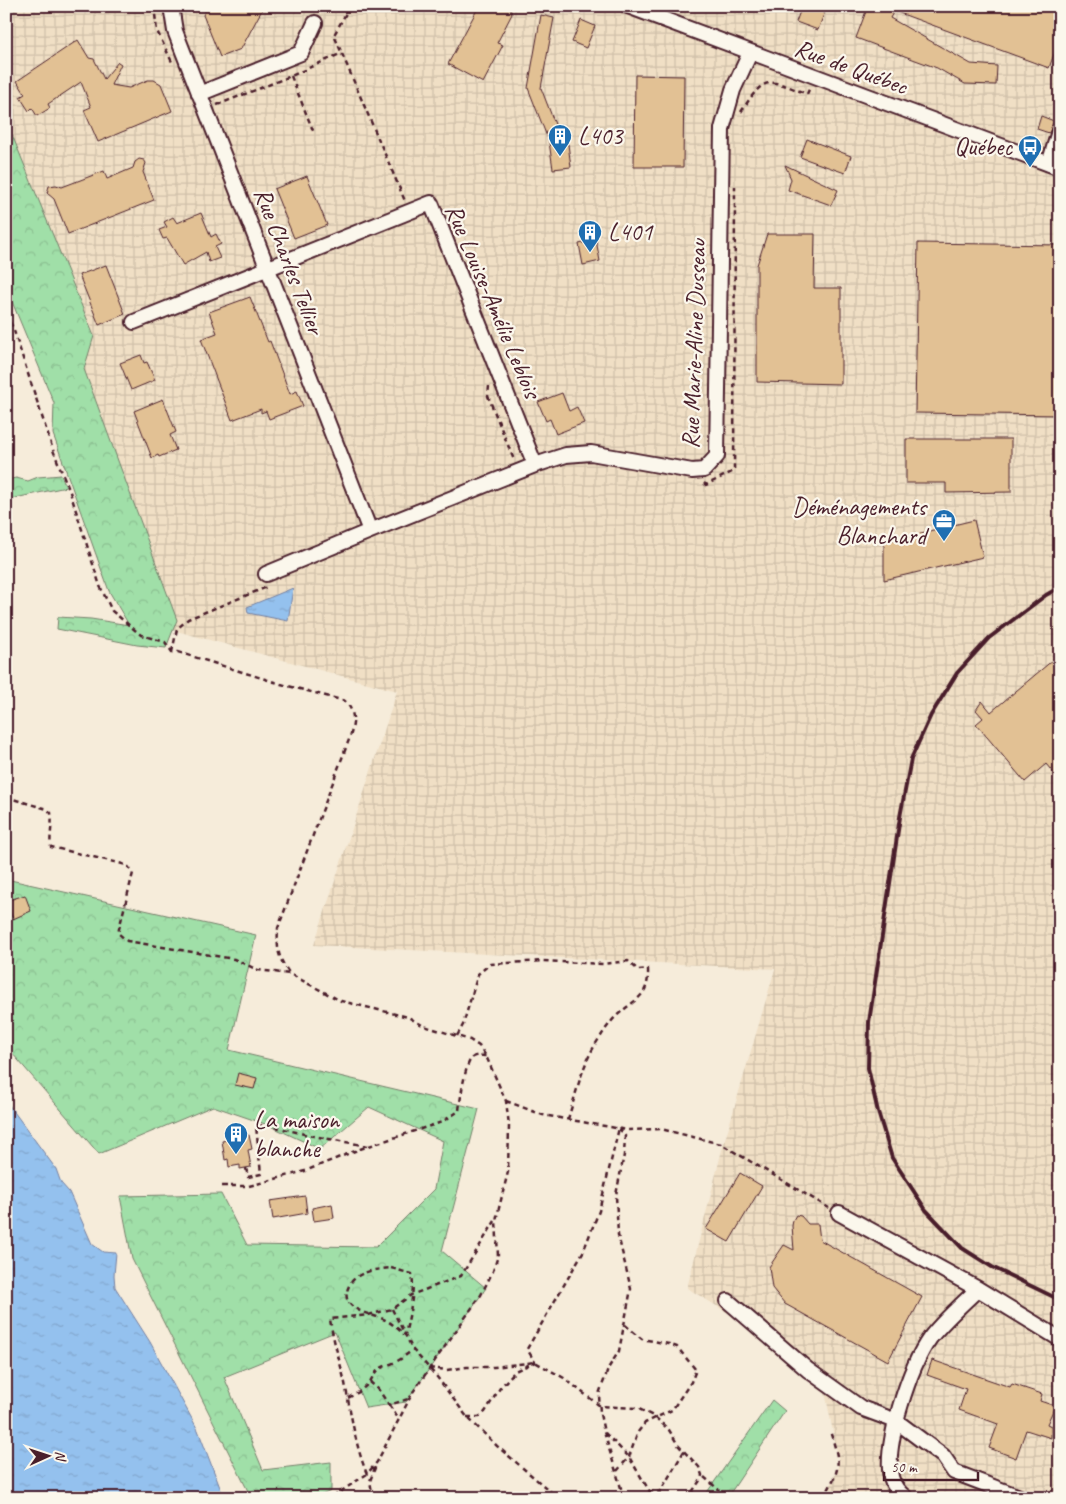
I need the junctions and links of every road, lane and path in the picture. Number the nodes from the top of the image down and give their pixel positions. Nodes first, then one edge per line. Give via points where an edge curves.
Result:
1 (171, 6) edge
2 (350, 6) edge
3 (628, 6) edge
4 (315, 23) dead end
5 (342, 53) junction
6 (750, 53) junction
7 (291, 76) junction
8 (814, 77) junction
9 (199, 94) junction
10 (206, 110) junction
11 (740, 115) dead end
12 (1060, 128) edge
13 (314, 133) dead end
14 (1054, 166) edge
15 (735, 179) dead end
16 (410, 212) junction
17 (267, 268) junction
18 (6, 314) edge
19 (134, 322) dead end
20 (489, 380) dead end
21 (535, 465) junction
22 (692, 471) junction
23 (514, 474) junction
24 (370, 530) junction
25 (270, 579) joint
26 (172, 652) junction
27 (6, 797) edge
28 (290, 974) junction
29 (457, 1036) junction
30 (486, 1056) junction
31 (506, 1101) junction
32 (568, 1119) junction
33 (619, 1128) junction
34 (369, 1146) junction
35 (246, 1168) dead end
36 (222, 1186) dead end
37 (839, 1213) joint
38 (496, 1220) junction
39 (978, 1289) junction
40 (411, 1295) junction
41 (728, 1301) dead end
42 (392, 1309) junction
43 (368, 1315) junction
44 (623, 1323) junction
45 (405, 1335) junction
46 (1060, 1339) edge
47 (413, 1350) junction
48 (534, 1362) junction
49 (429, 1368) junction
50 (370, 1382) junction
51 (348, 1398) junction
52 (408, 1399) dead end
53 (389, 1405) junction
54 (600, 1406) junction
55 (467, 1417) junction
56 (655, 1417) junction
57 (398, 1418) junction
58 (896, 1421) junction
59 (830, 1431) dead end
60 (604, 1432) junction
61 (684, 1451) junction
62 (629, 1457) junction
63 (377, 1462) junction
64 (617, 1472) junction
65 (367, 1474) junction
66 (704, 1477) dead end
67 (650, 1492) junction
68 (331, 1498) edge
69 (373, 1498) edge
70 (558, 1498) edge
71 (624, 1498) edge
72 (641, 1498) edge
73 (659, 1498) edge
74 (688, 1498) edge
75 (722, 1498) edge
76 (824, 1498) edge
77 (906, 1498) edge
78 (1022, 1498) edge

1 - 9 street, Rue Charles Tellier via 174,31
2 - 5 path via 334,35
3 - 6 street, Rue de Québec
4 - 9 street via 301,53
5 - 7 path
5 - 16 path
6 - 8 street, Rue de Québec
6 - 22 street, Rue Marie-Aline Dusseau via 733,90 722,129 717,456 704,470
7 - 10 path
7 - 13 path
8 - 11 path via 807,94 767,82 755,90
8 - 14 street, Rue de Québec
9 - 10 street, Rue Charles Tellier
10 - 17 street, Rue Charles Tellier
12 - 14 street
15 - 22 path via 734,471 706,485
16 - 17 street, Rue Louise-Amélie Leblois
16 - 21 street, Rue Louise-Amélie Leblois via 431,203
17 - 19 street, Rue Louise-Amélie Leblois
17 - 24 street, Rue Charles Tellier
18 - 26 path via 100,586 112,611 141,635 165,642
20 - 23 path via 488,396 514,458
21 - 22 street, Rue Marie-Aline Dusseau via 566,454 591,453
21 - 23 street, Rue Marie-Aline Dusseau
23 - 24 street, Rue Marie-Aline Dusseau
24 - 25 street, Rue Marie-Aline Dusseau
25 - 26 path via 188,618 177,628
26 - 28 path via 345,701 354,714 350,737 278,928 280,962
27 - 28 path via 51,813 51,847 127,865 133,873 118,934 126,941 234,958 258,970
28 - 29 path via 341,1001 408,1017 424,1026
29 - 30 path via 474,1043
29 - 32 path via 478,974 490,964 628,961 638,970 648,970 648,986 642,996 619,1014 600,1037 586,1063
30 - 31 path
30 - 34 path via 471,1058 459,1111 442,1122
31 - 32 path via 543,1115
31 - 38 path via 510,1125 508,1172
32 - 33 path
33 - 37 path via 661,1129 721,1144
33 - 44 path via 626,1136 616,1196 618,1235 631,1289
33 - 48 path via 599,1211 583,1252 527,1349
34 - 35 path via 268,1125 256,1126 261,1174 248,1177
34 - 36 path via 305,1171 249,1186
37 - 39 street
38 - 40 path via 461,1276
38 - 49 path via 498,1256 493,1271 481,1295
39 - 46 street
39 - 58 street via 930,1338 908,1381
40 - 42 path
40 - 43 path via 412,1274 391,1268 360,1274 348,1288 347,1298 350,1306
40 - 45 path
41 - 58 street via 808,1370 861,1408
42 - 43 path
42 - 45 path
43 - 45 path via 384,1319
43 - 51 path via 330,1319 332,1340
44 - 54 path via 619,1351 599,1394
44 - 56 path via 642,1339 677,1347 696,1370 672,1410
45 - 47 path
47 - 49 path
47 - 50 path via 398,1361 382,1366
48 - 49 path via 447,1370
48 - 54 path via 564,1378
48 - 55 path via 515,1371 479,1417
49 - 55 path
49 - 57 path
50 - 51 path
50 - 53 path
51 - 65 path via 359,1455
52 - 53 path
53 - 57 path
54 - 56 path via 636,1408
54 - 60 path
55 - 70 path
56 - 61 path
56 - 62 path via 638,1432
57 - 63 path
58 - 77 street via 890,1455 891,1477 899,1493
58 - 78 street via 944,1456 954,1472
59 - 76 path via 838,1469
60 - 62 path
60 - 64 path
61 - 67 path via 660,1492
61 - 74 path via 702,1475
62 - 64 path
62 - 67 path
63 - 65 path
63 - 69 path via 370,1481
64 - 71 path
65 - 68 path
66 - 75 path via 718,1489
67 - 72 path
67 - 73 path

